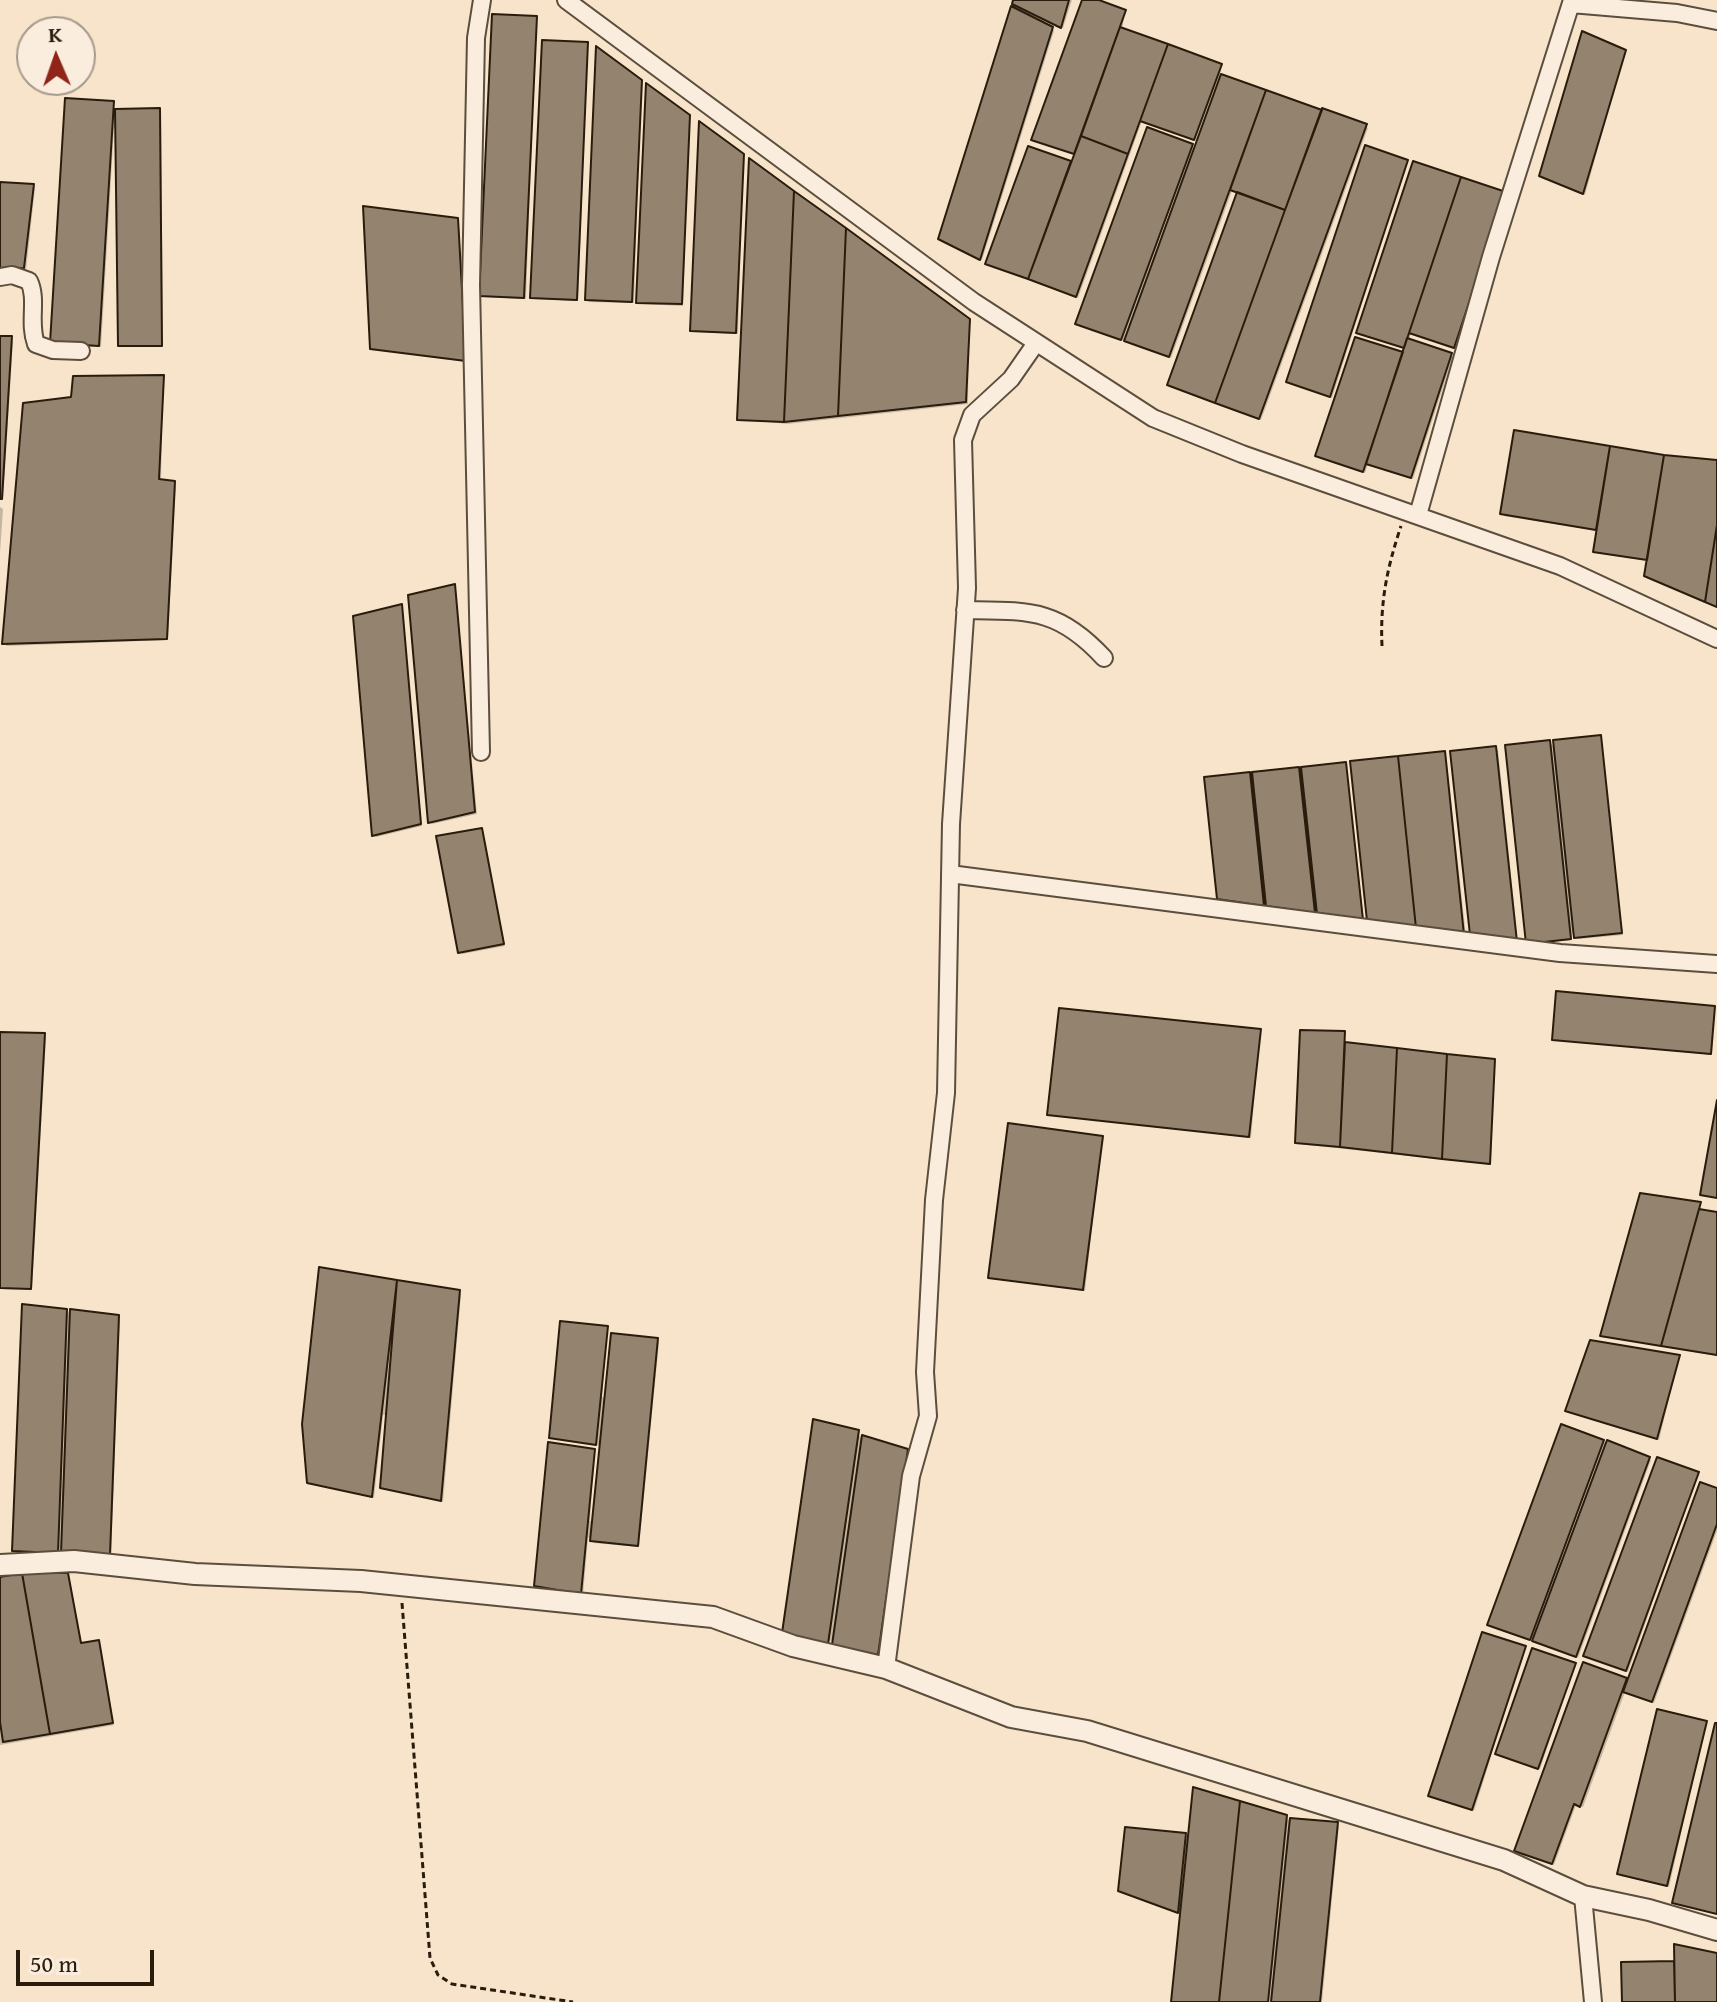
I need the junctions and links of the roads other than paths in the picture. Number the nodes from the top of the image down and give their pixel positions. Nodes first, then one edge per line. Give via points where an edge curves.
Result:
1 (482, 0) edge
2 (566, 0) edge
3 (1572, 2) edge
4 (1717, 21) edge
5 (0, 277) edge
6 (1036, 343) junction
7 (81, 351) dead end
8 (1412, 513) junction
9 (965, 610) junction
10 (1717, 639) edge
11 (1104, 658) dead end
12 (481, 752) dead end
13 (950, 874) junction
14 (1717, 964) edge
15 (0, 1565) edge
16 (886, 1668) junction
17 (1583, 1896) junction
18 (1717, 1930) edge
19 (1593, 2002) edge

1 - 12 street via 476,38 471,285
2 - 6 street
3 - 4 street
3 - 8 street
5 - 7 street via 29,281 34,290 30,328 36,344
6 - 8 street via 1153,418
6 - 9 street via 1011,379 972,415 963,440
8 - 10 street via 1560,566
9 - 11 street via 1047,615 1083,635
9 - 13 street
13 - 14 street via 1560,953
13 - 16 street via 946,1093 934,1200 925,1372 928,1416 911,1476
15 - 16 street via 74,1561 195,1574 399,1584 713,1617 793,1646
16 - 17 street via 1011,1717 1087,1731 1504,1860
17 - 18 street
17 - 19 street

